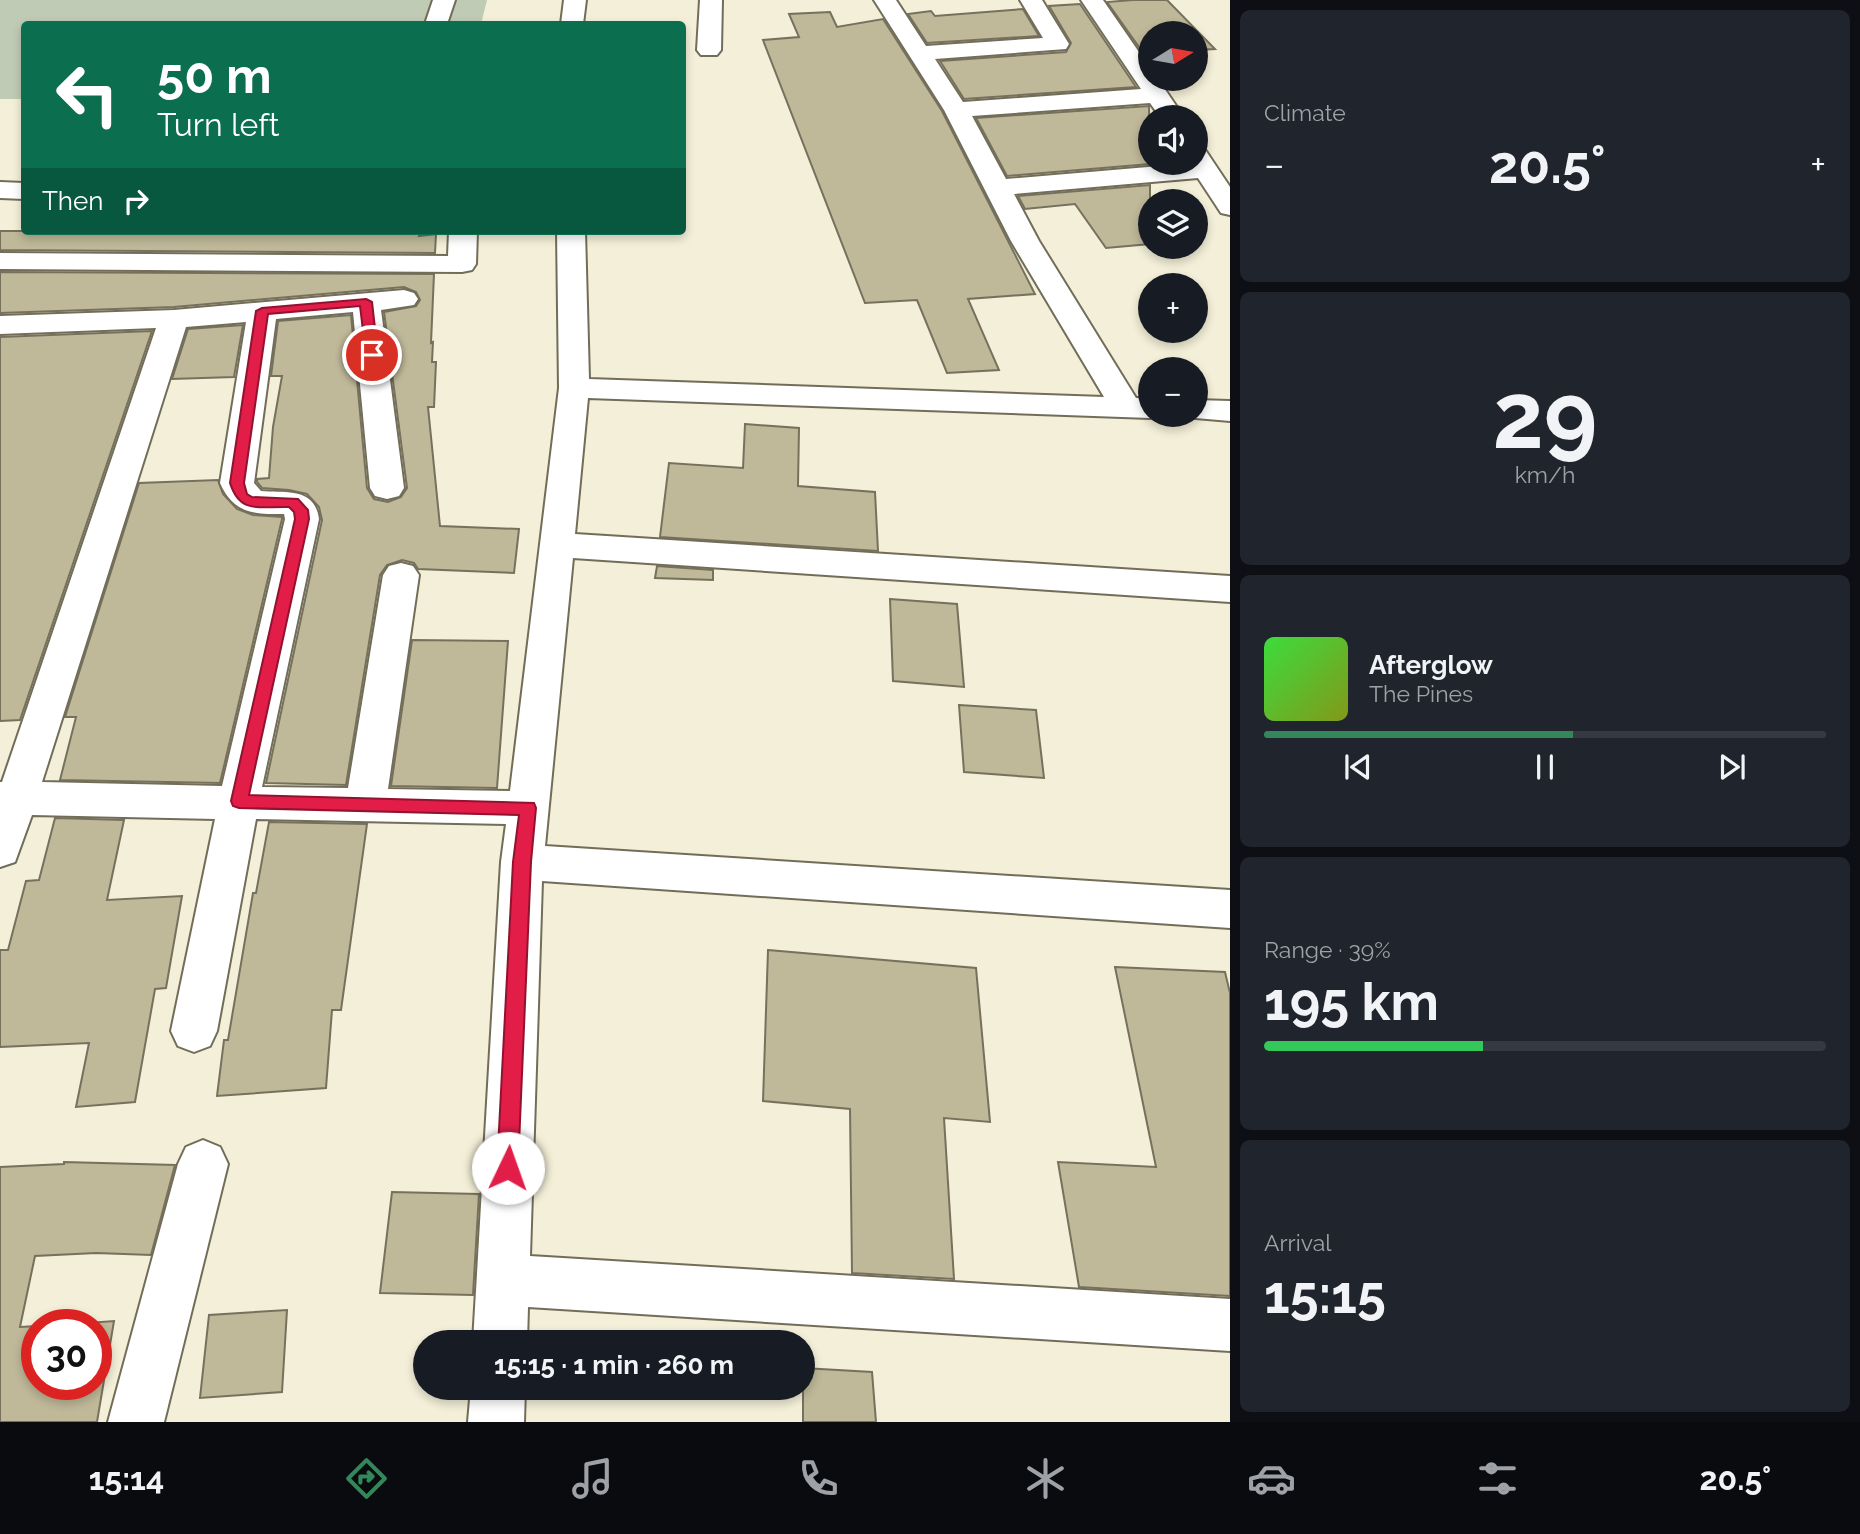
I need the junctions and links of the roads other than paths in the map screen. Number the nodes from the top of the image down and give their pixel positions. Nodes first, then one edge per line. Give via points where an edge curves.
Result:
1 (444, 0) edge
2 (575, 0) edge
3 (711, 0) edge
4 (886, 0) edge
5 (1031, 0) edge
6 (1092, 0) edge
7 (437, 21) edge
8 (572, 21) edge
9 (1121, 40) junction
10 (1058, 44) junction
11 (709, 50) dead end
12 (920, 53) junction
13 (1157, 95) junction
14 (1164, 105) edge
15 (956, 110) junction
16 (1138, 170) edge
17 (1208, 173) edge
18 (996, 188) junction
19 (0, 190) edge
20 (21, 191) edge
21 (1230, 207) edge
22 (463, 235) edge
23 (570, 235) edge
24 (0, 261) edge
25 (404, 299) dead end
26 (366, 302) junction
27 (262, 311) junction
28 (174, 319) junction
29 (0, 325) edge
30 (574, 388) junction
31 (1138, 408) edge
32 (1208, 410) edge
33 (1230, 411) edge
34 (387, 488) dead end
35 (557, 545) junction
36 (401, 575) dead end
37 (1230, 589) edge
38 (9, 798) edge
39 (239, 801) junction
40 (366, 804) junction
41 (528, 808) junction
42 (0, 850) edge
43 (522, 862) junction
44 (1230, 909) edge
45 (194, 1031) dead end
46 (203, 1164) dead end
47 (503, 1280) junction
48 (1230, 1325) edge
49 (501, 1330) edge
50 (497, 1400) edge
51 (136, 1422) edge
52 (496, 1422) edge

1 - 7 street
2 - 8 street
3 - 11 street
4 - 12 street
5 - 10 street
6 - 9 street
9 - 10 street
9 - 13 street
10 - 12 street
12 - 15 street
13 - 14 street
13 - 15 street
15 - 18 street
16 - 18 street
17 - 21 street
18 - 31 street via 1025,241
19 - 20 street
22 - 24 street via 462,264
23 - 30 street
25 - 26 street
26 - 27 street
26 - 34 street
27 - 28 street
27 - 39 street via 237,483 241,496 249,502 293,503 301,510 302,519
28 - 29 street
28 - 38 street
30 - 31 street
30 - 35 street
32 - 33 street
35 - 37 street
35 - 41 street
36 - 40 street
38 - 39 street
38 - 42 street
39 - 40 street
39 - 45 street
40 - 41 street
41 - 43 street
43 - 44 street
43 - 47 street
46 - 51 street
47 - 48 street
47 - 49 street
50 - 52 street

